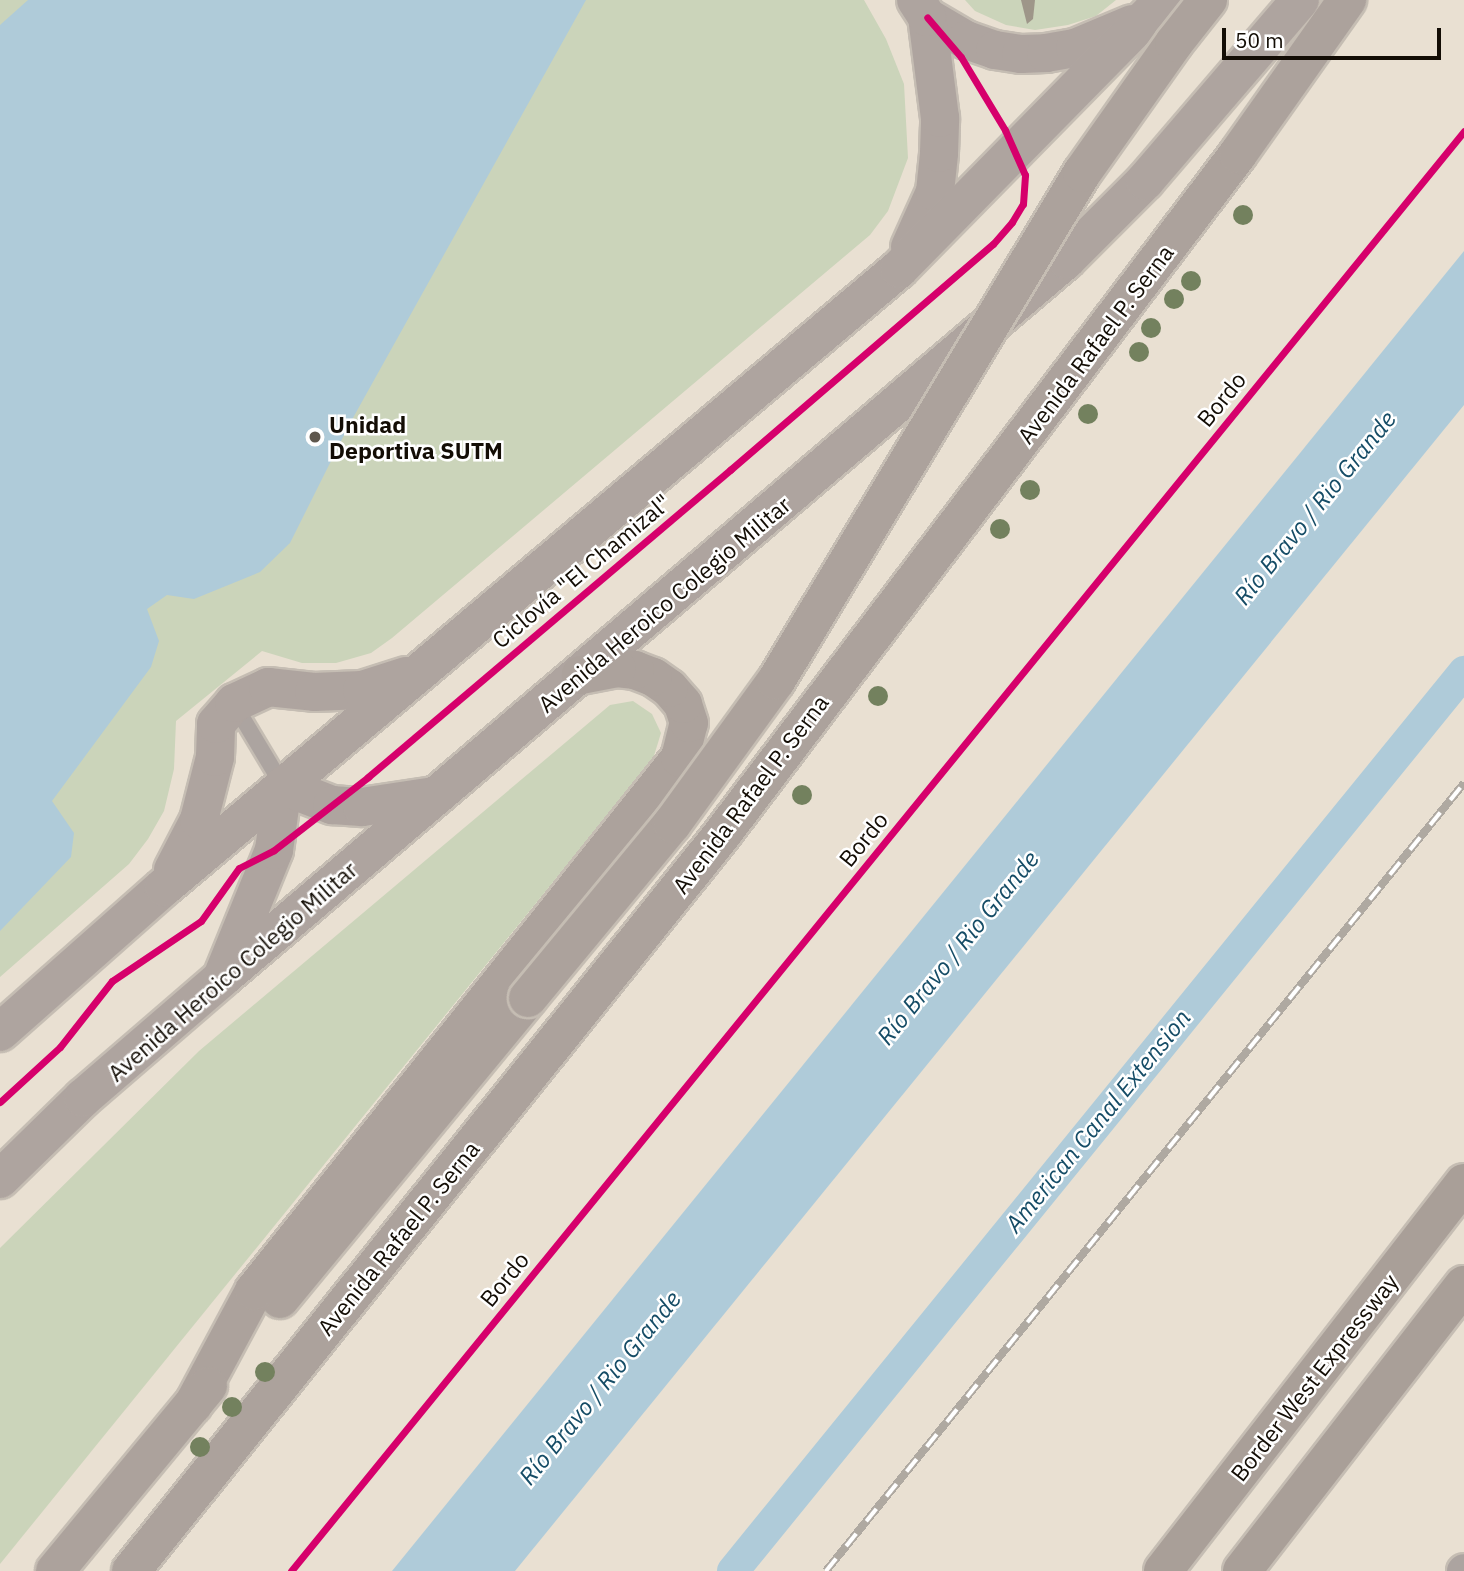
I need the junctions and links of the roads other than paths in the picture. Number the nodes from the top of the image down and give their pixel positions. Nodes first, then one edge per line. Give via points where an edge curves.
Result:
1 (1208, 0) edge
2 (1300, 0) edge
3 (1347, 0) edge
4 (921, 8) edge
5 (1155, 9) edge
6 (900, 269) junction
7 (419, 673) junction
8 (581, 675) junction
9 (234, 703) junction
10 (283, 786) junction
11 (437, 795) junction
12 (164, 887) junction
13 (222, 978) junction
14 (0, 1032) edge
15 (0, 1180) edge
16 (1464, 1183) edge
17 (1464, 1285) edge
18 (193, 1405) junction
19 (55, 1571) edge
20 (131, 1571) edge
21 (1163, 1571) edge
22 (1242, 1571) edge

1 - 18 highway, Avenida Rafael P. Serna, bridge via 1082,173 776,681 672,824
2 - 8 main road, Avenida Heroico Colegio Militar via 1145,181 1066,260
3 - 20 highway, Avenida Rafael P. Serna via 1238,154 723,833
4 - 5 main road via 966,40 1021,54 1075,48
4 - 6 main road via 940,118 937,179
5 - 6 main road
6 - 7 main road
7 - 9 main road via 362,690 314,692 268,687
7 - 10 main road
8 - 11 main road, Avenida Heroico Colegio Militar
8 - 18 highway via 617,668 635,670 669,688 683,704 689,723 680,758 254,1291
9 - 10 lane
9 - 12 main road via 216,724 215,757 199,820
10 - 11 main road via 332,805 362,807
10 - 12 main road
10 - 13 main road via 274,850
11 - 13 main road, Avenida Heroico Colegio Militar
12 - 14 main road
13 - 15 main road, Avenida Heroico Colegio Militar via 83,1098
16 - 21 highway, Border West Expressway
17 - 22 highway
18 - 19 highway, Avenida Rafael P. Serna

